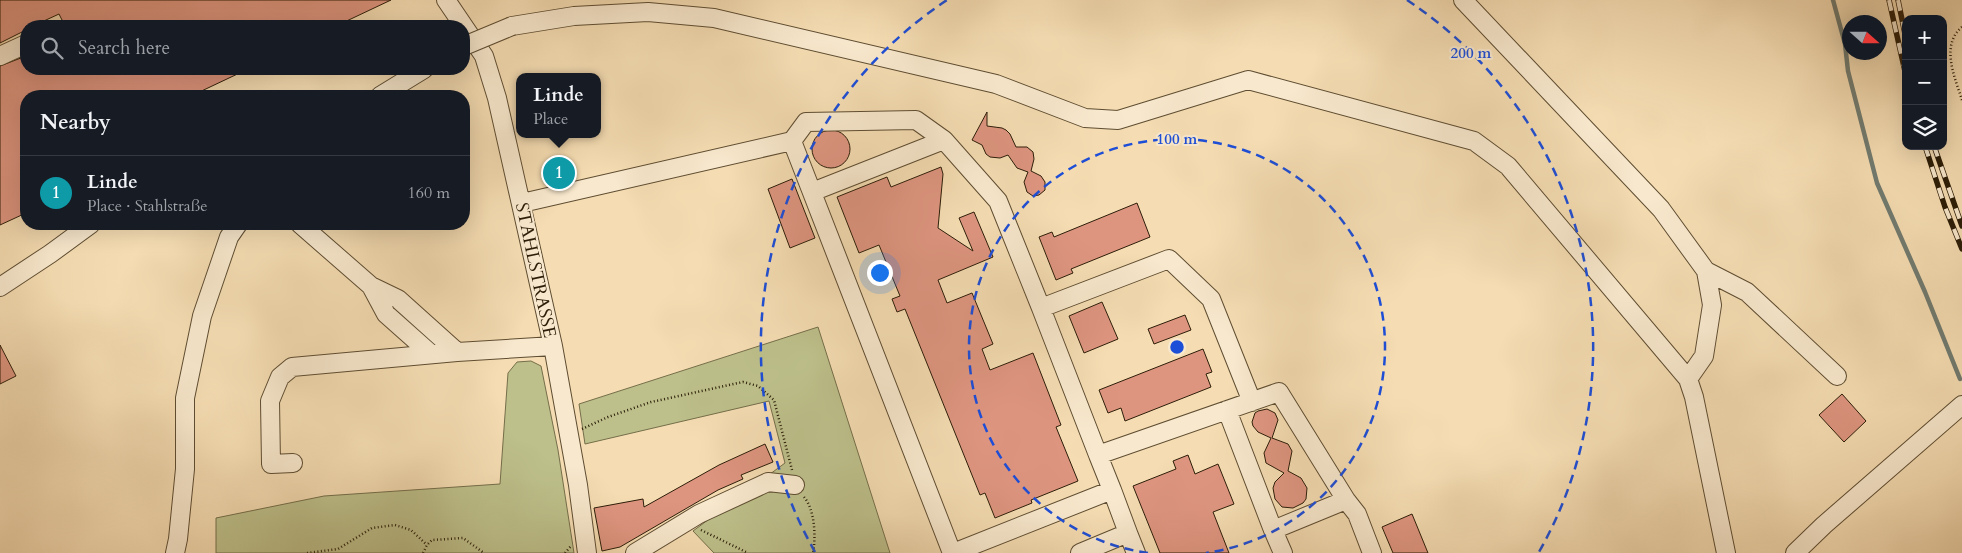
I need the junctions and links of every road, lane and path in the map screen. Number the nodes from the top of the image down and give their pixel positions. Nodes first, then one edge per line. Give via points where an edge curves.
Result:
1 (446, 0) edge
2 (1463, 0) edge
3 (647, 6) edge
4 (460, 20) edge
5 (1962, 27) edge
6 (470, 35) edge
7 (470, 44) edge
8 (20, 47) edge
9 (0, 56) edge
10 (414, 75) edge
11 (390, 90) edge
12 (1962, 100) edge
13 (944, 140) junction
14 (792, 141) junction
15 (812, 192) junction
16 (522, 203) junction
17 (83, 230) edge
18 (234, 230) edge
19 (307, 230) edge
20 (1706, 271) junction
21 (371, 286) junction
22 (0, 287) edge
23 (1041, 308) junction
24 (553, 346) junction
25 (457, 352) junction
26 (431, 354) junction
27 (1836, 376) dead end
28 (1688, 379) junction
29 (1252, 402) junction
30 (1962, 405) edge
31 (1227, 410) junction
32 (568, 430) junction
33 (1098, 455) junction
34 (293, 463) dead end
35 (796, 485) junction
36 (1112, 490) junction
37 (1346, 500) junction
38 (699, 514) junction
39 (1273, 530) junction
40 (1128, 533) junction
41 (427, 545) junction
42 (174, 553) edge
43 (307, 553) edge
44 (423, 553) edge
45 (484, 553) edge
46 (587, 553) edge
47 (635, 553) edge
48 (748, 553) edge
49 (813, 553) edge
50 (953, 553) edge
51 (1080, 553) edge
52 (1136, 553) edge
53 (1283, 553) edge
54 (1372, 553) edge
55 (1726, 553) edge
56 (1795, 553) edge

1 - 4 street, STAHLSTRASSE
2 - 20 street via 1660,209
3 - 7 street, bridge via 512,26
3 - 28 street via 714,18 996,84 1085,118 1118,120 1248,80 1474,141 1508,166
5 - 12 path via 1956,31 1951,47 1951,66
6 - 16 street, STAHLSTRASSE via 484,56
8 - 9 street
10 - 11 street
13 - 14 street via 916,120 806,122
13 - 15 street
13 - 23 street via 998,201
14 - 15 street
14 - 16 street
15 - 50 street
16 - 24 street, STAHLSTRASSE
17 - 22 street
18 - 42 street via 202,316 185,398 185,469
19 - 21 street
20 - 27 street via 1747,292
20 - 28 street via 1712,305 1704,356
21 - 25 street via 398,299
21 - 26 street via 386,314
23 - 29 street via 1169,259 1211,299
23 - 33 street
24 - 25 street
24 - 32 street, STAHLSTRASSE
25 - 26 street
26 - 34 street via 292,368 280,377 270,401 271,464
28 - 55 street
29 - 31 street
29 - 37 street via 1279,392
30 - 56 street
31 - 33 street
31 - 39 street
32 - 35 path via 581,430 651,402 743,382 758,386 774,400
32 - 46 street, STAHLSTRASSE
33 - 36 street
35 - 38 street via 768,482
35 - 49 path via 809,504 814,524
36 - 40 street
36 - 50 street
37 - 39 street
37 - 54 street via 1357,514
38 - 47 street
38 - 48 path via 693,527
39 - 53 street
40 - 51 street
40 - 52 street
41 - 43 path via 411,530 395,525 372,528 338,549
41 - 44 path
41 - 45 path via 432,540 462,538

